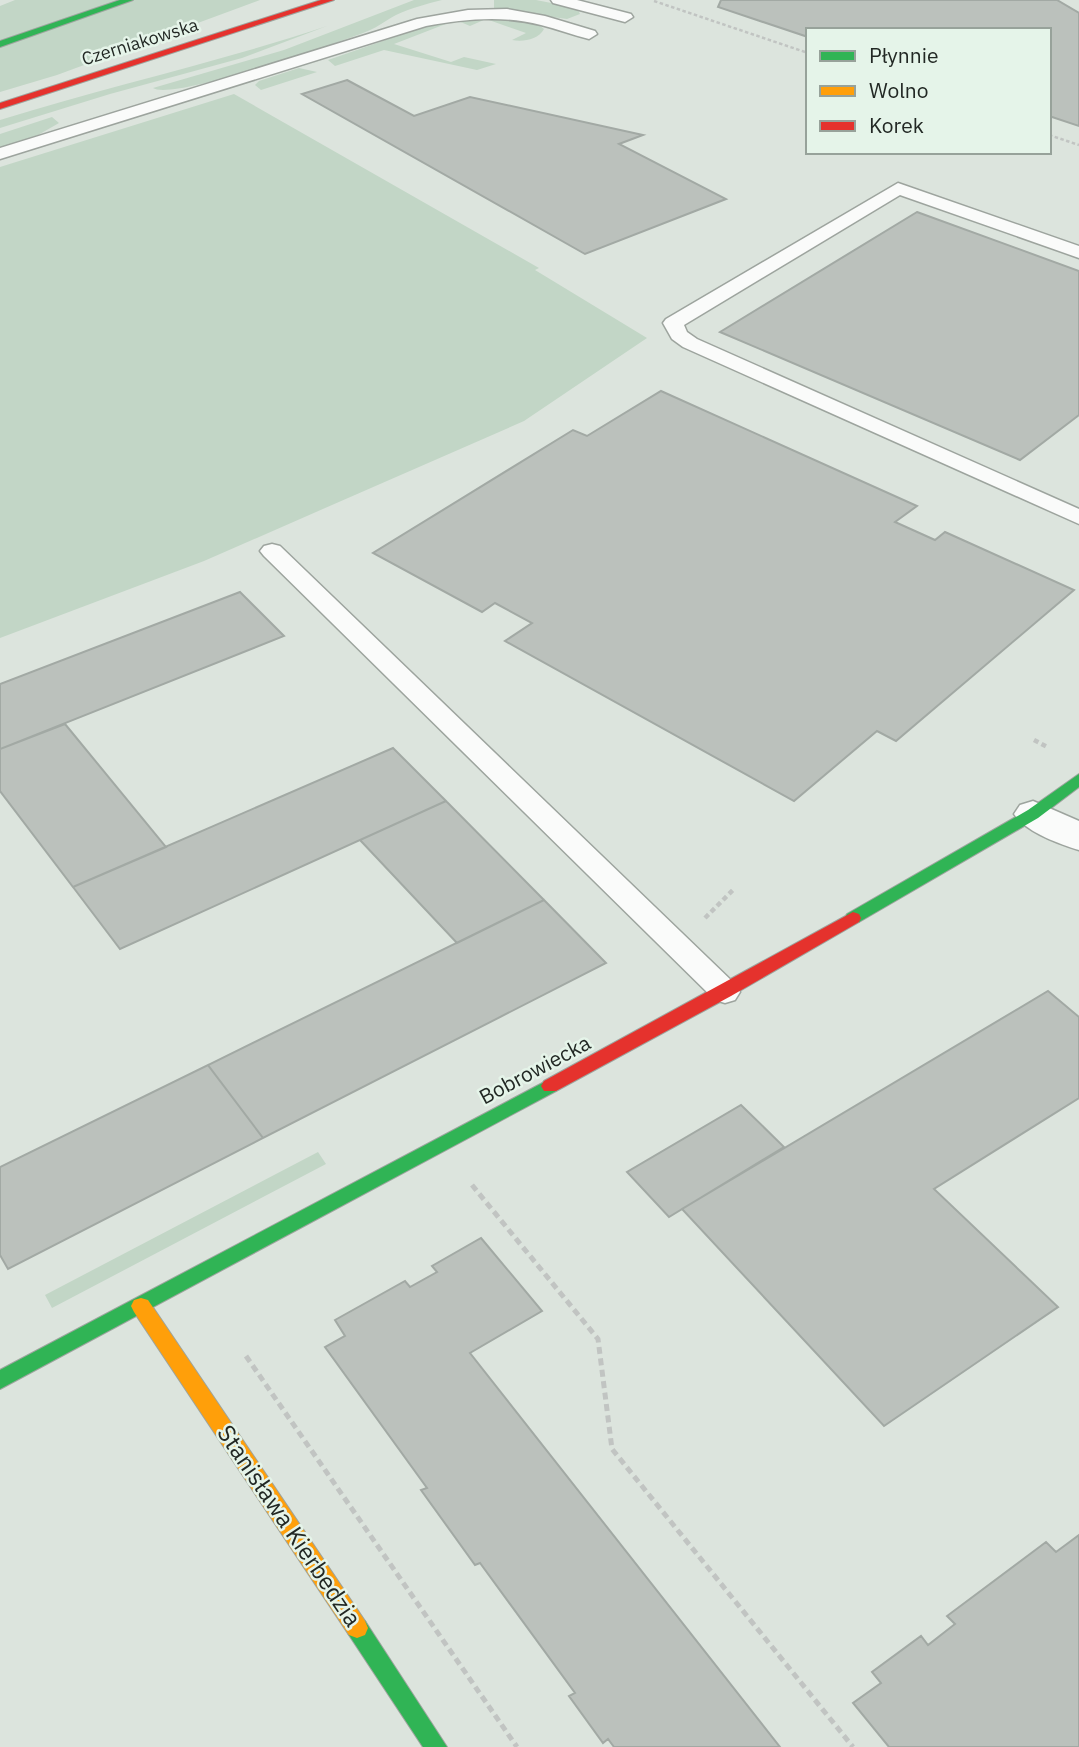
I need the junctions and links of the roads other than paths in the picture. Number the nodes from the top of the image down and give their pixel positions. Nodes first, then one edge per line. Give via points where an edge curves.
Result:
1 (129, 0) edge
2 (330, 0) edge
3 (463, 0) edge
4 (559, 0) edge
5 (625, 17) dead end
6 (589, 34) dead end
7 (363, 41) junction
8 (0, 44) edge
9 (0, 106) edge
10 (0, 154) edge
11 (1079, 252) edge
12 (1079, 517) edge
13 (272, 551) dead end
14 (1079, 779) edge
15 (1033, 814) junction
16 (1079, 837) edge
17 (725, 992) junction
18 (141, 1306) junction
19 (0, 1380) edge
20 (436, 1747) edge

1 - 8 street
2 - 9 street, Czerniakowska
3 - 7 lane via 419,10
4 - 5 lane
6 - 7 lane via 542,18 492,13 456,15
7 - 10 lane
11 - 12 lane via 898,188 673,323 673,328 690,342
13 - 17 lane
14 - 15 street, Bobrowiecka
15 - 16 street
15 - 17 street, Bobrowiecka
17 - 18 street, Bobrowiecka
18 - 19 street, Bobrowiecka
18 - 20 street, Stanisława Kierbedzia

